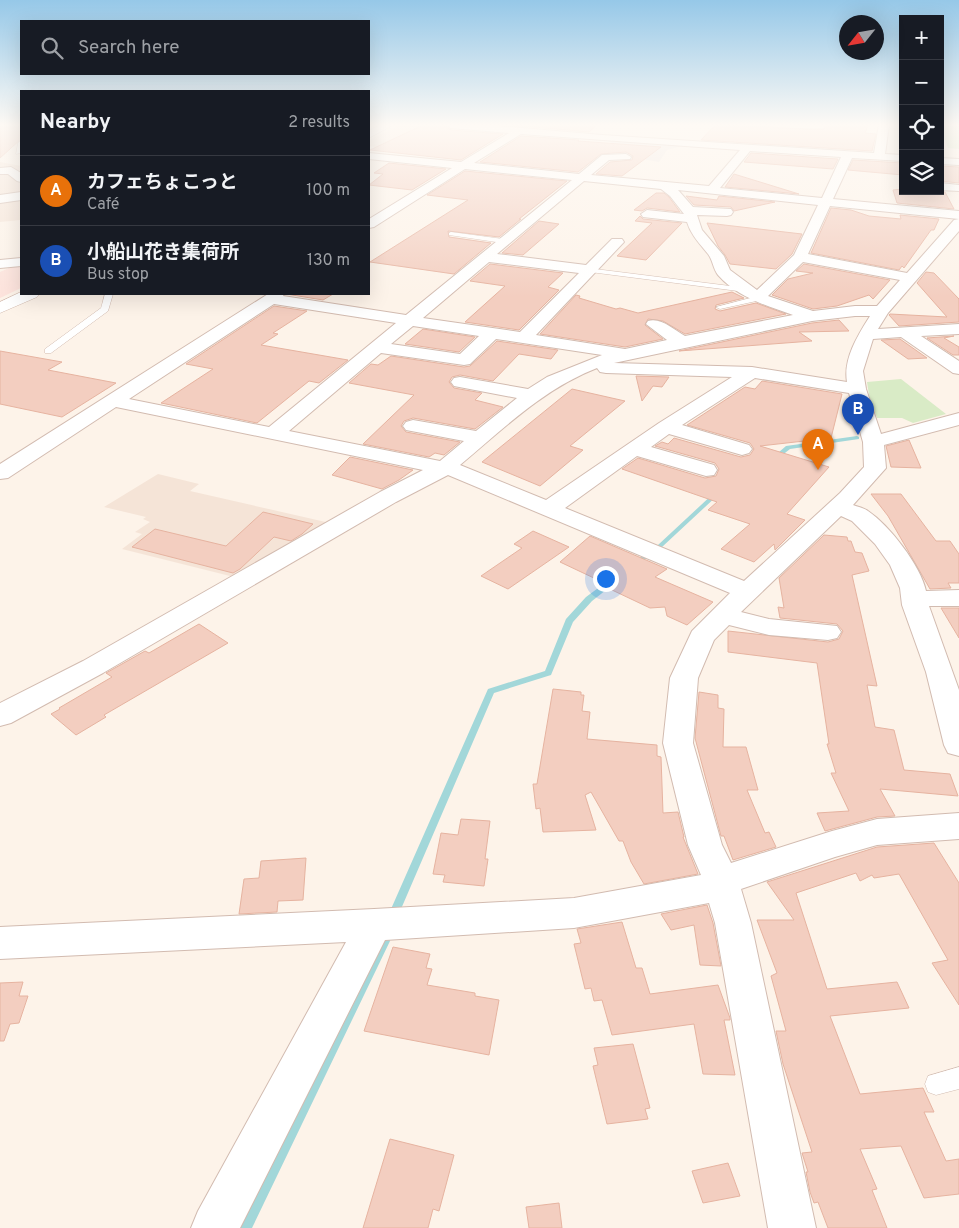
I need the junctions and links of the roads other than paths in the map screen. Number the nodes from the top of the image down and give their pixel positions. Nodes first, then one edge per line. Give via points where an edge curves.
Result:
1 (15, 182) edge
2 (437, 182) edge
3 (575, 182) edge
4 (636, 182) edge
5 (718, 182) edge
6 (834, 182) edge
7 (8, 184) dead end
8 (664, 185) junction
9 (944, 186) edge
10 (959, 188) edge
11 (712, 190) junction
12 (20, 196) edge
13 (0, 199) edge
14 (665, 200) dead end
15 (825, 201) junction
16 (647, 214) dead end
17 (689, 214) junction
18 (959, 215) edge
19 (725, 218) dead end
20 (370, 223) edge
21 (451, 234) dead end
22 (949, 240) edge
23 (503, 241) junction
24 (617, 242) dead end
25 (485, 257) junction
26 (800, 257) junction
27 (20, 262) edge
28 (0, 264) edge
29 (590, 270) junction
30 (910, 278) junction
31 (753, 294) junction
32 (29, 295) edge
33 (109, 295) edge
34 (274, 296) edge
35 (720, 307) dead end
36 (0, 308) edge
37 (881, 311) junction
38 (812, 316) junction
39 (411, 320) junction
40 (654, 324) dead end
41 (959, 329) edge
42 (494, 332) junction
43 (904, 332) junction
44 (866, 335) junction
45 (525, 337) junction
46 (682, 342) junction
47 (378, 347) junction
48 (48, 351) dead end
49 (624, 354) junction
50 (589, 365) junction
51 (959, 369) edge
52 (752, 372) junction
53 (460, 382) dead end
54 (857, 389) junction
55 (532, 395) junction
56 (112, 401) junction
57 (959, 419) edge
58 (413, 426) dead end
59 (666, 427) junction
60 (274, 433) junction
61 (480, 438) junction
62 (873, 442) junction
63 (635, 449) junction
64 (742, 449) dead end
65 (444, 468) junction
66 (706, 470) dead end
67 (0, 473) edge
68 (839, 507) junction
69 (548, 509) junction
70 (747, 592) junction
71 (959, 598) edge
72 (914, 599) junction
73 (724, 615) junction
74 (828, 632) dead end
75 (0, 716) edge
76 (959, 745) edge
77 (959, 826) edge
78 (722, 883) junction
79 (374, 925) junction
80 (0, 943) edge
81 (959, 1078) edge
82 (936, 1084) dead end
83 (216, 1228) edge
84 (792, 1228) edge

1 - 7 street
2 - 20 street
3 - 23 street
4 - 8 street
5 - 11 street
6 - 15 street
8 - 11 street
8 - 17 street
9 - 10 street
11 - 15 street
12 - 13 street
14 - 17 street
15 - 18 street
15 - 26 street
16 - 17 street
17 - 19 street
17 - 31 street via 696,231 717,256 723,272
21 - 23 lane
22 - 30 street
23 - 25 street
24 - 29 street
25 - 29 street
25 - 39 street
26 - 30 street
26 - 31 street via 763,293
27 - 28 street
29 - 31 lane
29 - 45 street
30 - 37 street
31 - 35 lane
31 - 38 street
32 - 36 street
33 - 48 lane via 105,310
34 - 39 street
34 - 56 street
37 - 38 street
37 - 44 street
38 - 46 street
39 - 42 street
39 - 47 street
40 - 46 street
41 - 43 street
42 - 45 street
42 - 47 street via 464,360
43 - 44 street
43 - 51 street
44 - 54 street via 854,371
45 - 49 street
46 - 49 street
47 - 60 street
49 - 50 street
50 - 52 street
50 - 55 street via 552,381
52 - 54 street
52 - 59 street
53 - 55 street
54 - 62 street
55 - 61 street
56 - 60 street
56 - 67 street
57 - 62 street
58 - 61 street
59 - 63 street
59 - 64 street
60 - 65 street
61 - 65 street
62 - 68 street via 875,468
63 - 66 street
63 - 69 street
65 - 69 street
65 - 75 street via 388,496 93,667
68 - 70 street
68 - 72 street via 860,516 884,539 902,565 913,588
69 - 70 street
70 - 73 street
71 - 72 street
72 - 76 street via 940,672
73 - 74 street via 770,627
73 - 78 street via 702,637 684,678 678,743 705,844
77 - 78 street via 877,832 832,844
78 - 79 street via 707,889 574,913
78 - 84 street via 733,923
79 - 80 street
79 - 83 street
81 - 82 lane

